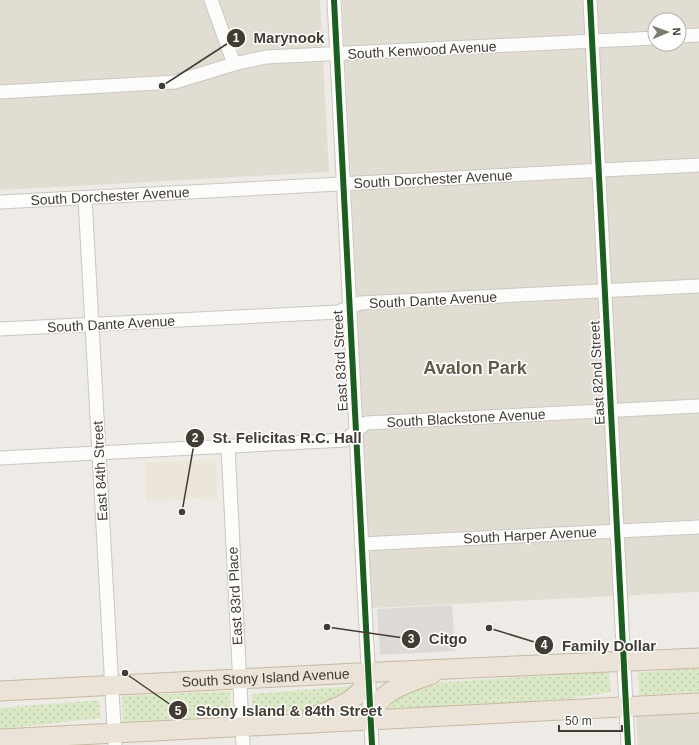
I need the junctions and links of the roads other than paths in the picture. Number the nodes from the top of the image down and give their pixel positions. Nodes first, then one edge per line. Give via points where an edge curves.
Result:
1 (211, 0) edge
2 (334, 0) edge
3 (590, 0) edge
4 (699, 35) edge
5 (687, 36) edge
6 (647, 38) edge
7 (592, 41) junction
8 (337, 54) junction
9 (234, 64) junction
10 (0, 92) edge
11 (699, 165) edge
12 (598, 170) junction
13 (343, 184) junction
14 (85, 198) junction
15 (0, 202) edge
16 (699, 286) edge
17 (605, 291) junction
18 (349, 308) junction
19 (92, 324) junction
20 (0, 329) edge
21 (699, 406) edge
22 (611, 410) junction
23 (355, 431) junction
24 (228, 446) junction
25 (99, 453) junction
26 (0, 458) edge
27 (699, 526) edge
28 (617, 531) junction
29 (361, 544) junction
30 (699, 658) edge
31 (624, 661) junction
32 (444, 669) junction
33 (367, 672) junction
34 (240, 679) junction
35 (111, 686) junction
36 (0, 691) edge
37 (699, 703) edge
38 (626, 708) junction
39 (371, 719) junction
40 (301, 723) junction
41 (243, 726) junction
42 (0, 739) edge
43 (114, 739) edge
44 (244, 745) edge
45 (372, 745) edge
46 (628, 745) edge

1 - 9 street
2 - 8 street, East 83rd Street
3 - 7 street, East 82nd Street
4 - 5 street
6 - 7 street, South Kenwood Avenue
7 - 8 street, South Kenwood Avenue
7 - 12 street, East 82nd Street
8 - 9 street, South Kenwood Avenue via 266,58
8 - 13 street, East 83rd Street
9 - 10 street, South Kenwood Avenue via 175,82
11 - 12 street, South Dorchester Avenue
12 - 13 street, South Dorchester Avenue
12 - 17 street, East 82nd Street
13 - 14 street, South Dorchester Avenue
13 - 18 street, East 83rd Street
14 - 15 street, South Dorchester Avenue
14 - 19 street, East 84th Street
16 - 17 street, South Dante Avenue
17 - 18 street, South Dante Avenue via 360,303
17 - 22 street, East 82nd Street
18 - 19 street, South Dante Avenue via 338,312
18 - 23 street, East 83rd Street
19 - 20 street, South Dante Avenue
19 - 25 street, East 84th Street
21 - 22 street, South Blackstone Avenue
22 - 23 street, South Blackstone Avenue via 366,423
22 - 28 street, East 82nd Street
23 - 24 street, South Blackstone Avenue via 345,440
23 - 29 street, East 83rd Street
24 - 25 street, South Blackstone Avenue
24 - 34 street, East 83rd Place
25 - 26 street, South Blackstone Avenue
25 - 35 street, East 84th Street
27 - 28 street, South Harper Avenue
28 - 29 street, South Harper Avenue
28 - 31 street, East 82nd Street
29 - 33 street, East 83rd Street
30 - 31 highway, South Stony Island Avenue
31 - 32 highway, South Stony Island Avenue
31 - 38 street, East 82nd Street
32 - 33 highway, South Stony Island Avenue
32 - 39 highway via 395,689 378,700 372,710
33 - 34 highway, South Stony Island Avenue
33 - 39 street, East 83rd Street
33 - 40 highway via 362,688 346,703
34 - 35 highway, South Stony Island Avenue
34 - 41 street, East 83rd Place
35 - 36 highway, South Stony Island Avenue
35 - 43 street, East 84th Street
37 - 38 highway
38 - 39 highway
38 - 46 street, East 82nd Street
39 - 40 highway
39 - 45 street, East 83rd Street
40 - 41 highway
41 - 43 highway
41 - 44 street, East 83rd Place
42 - 43 highway

